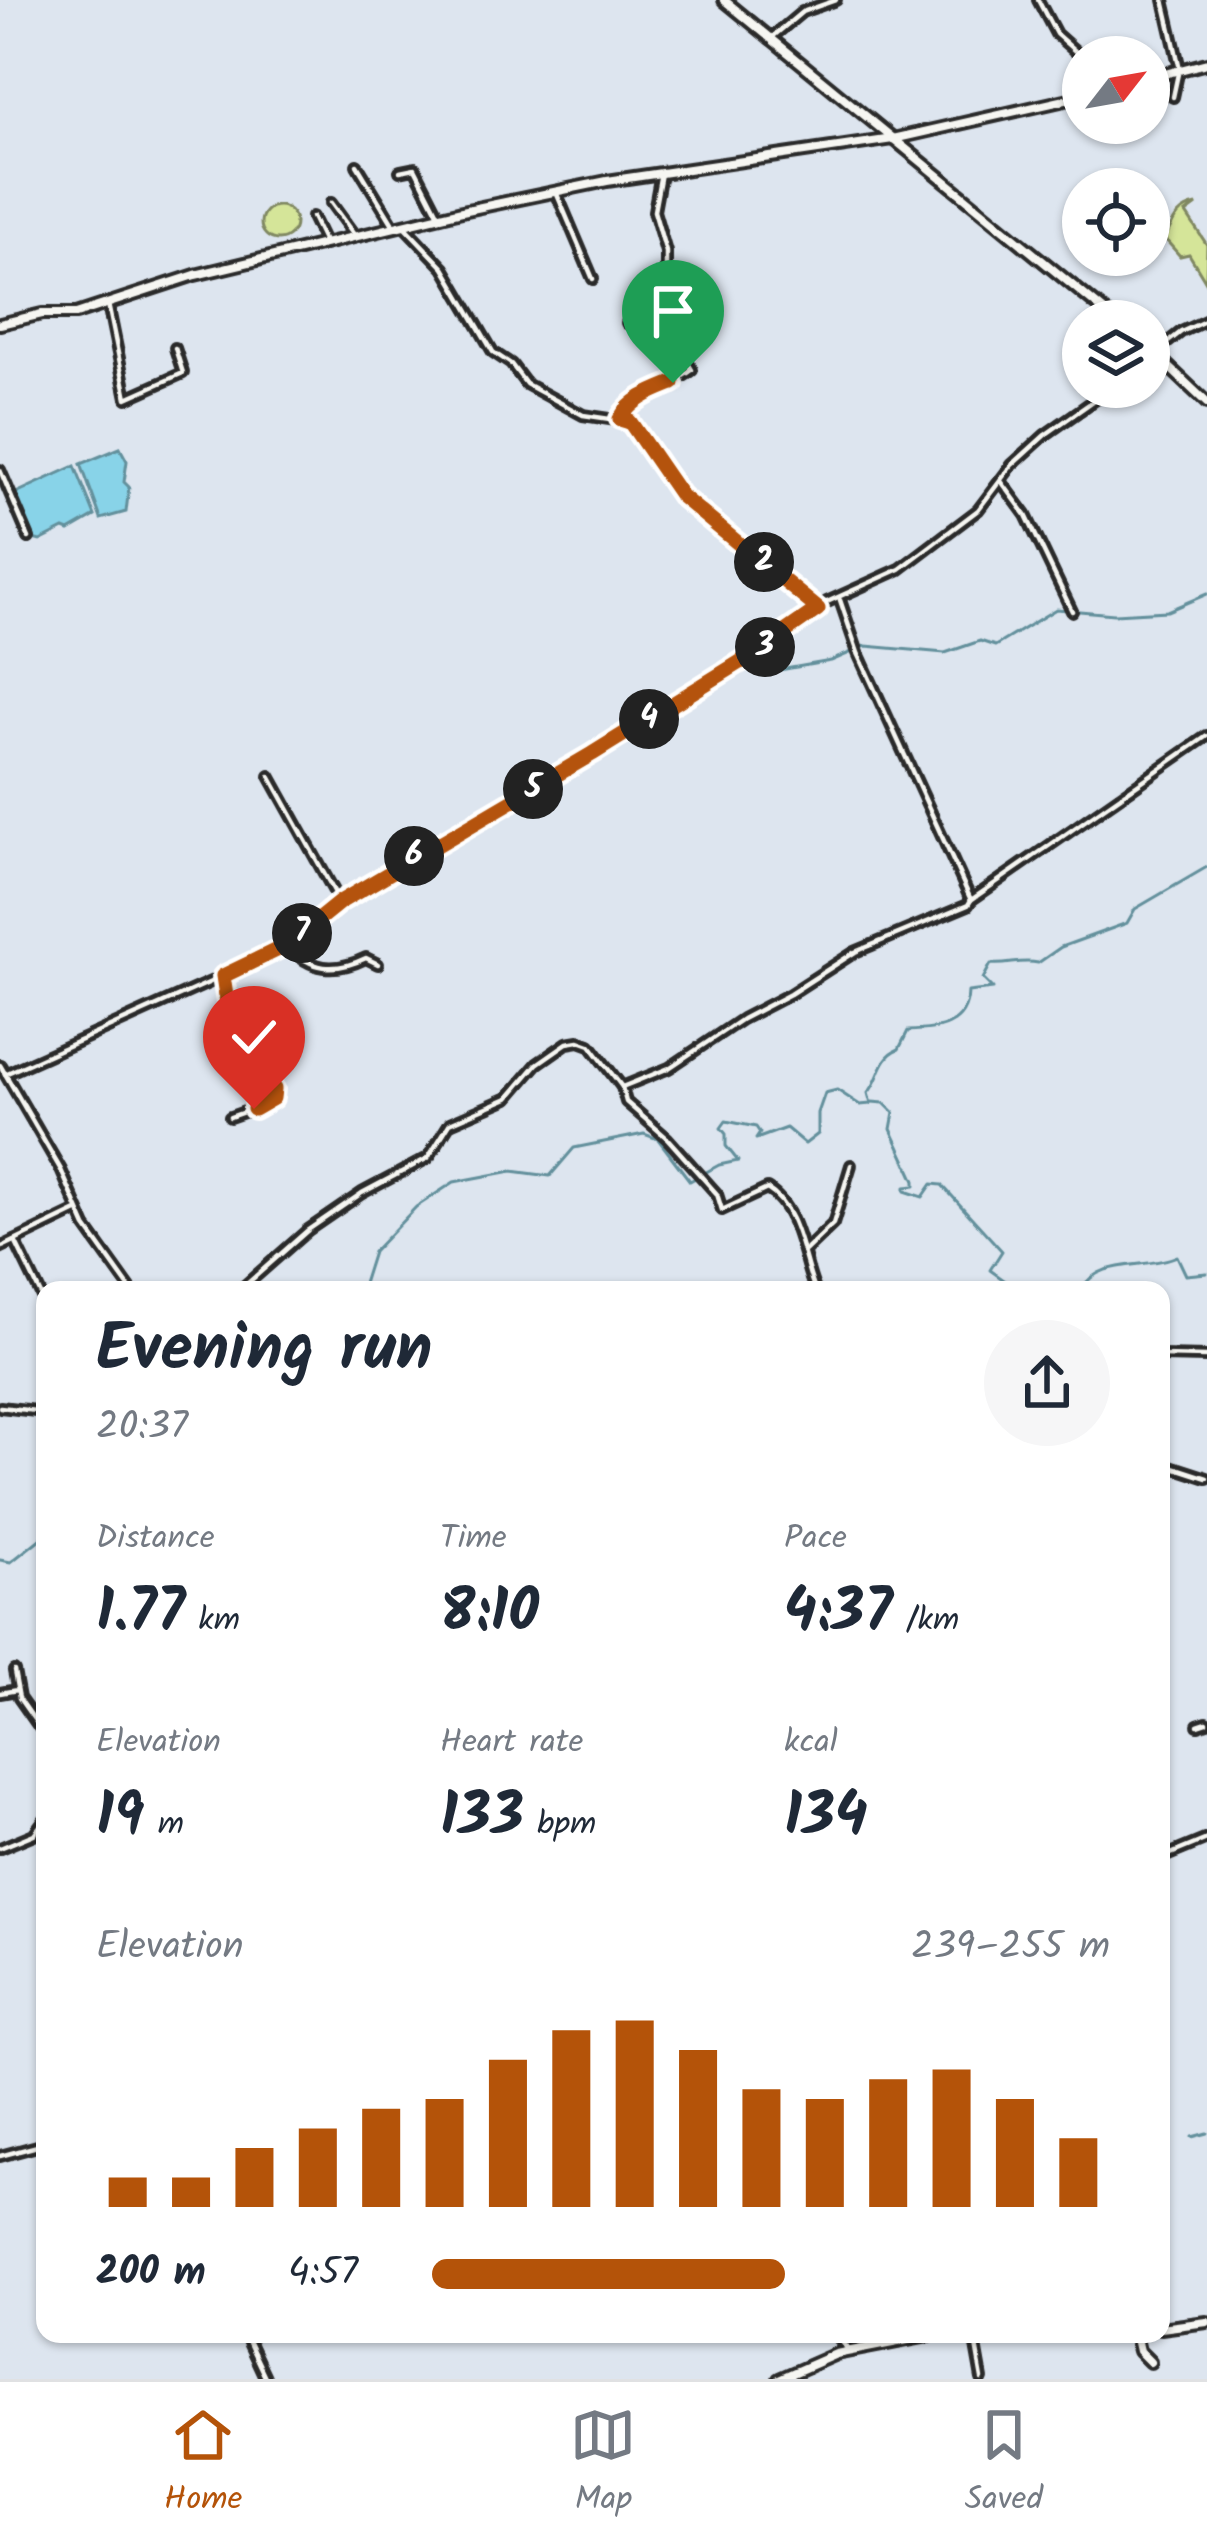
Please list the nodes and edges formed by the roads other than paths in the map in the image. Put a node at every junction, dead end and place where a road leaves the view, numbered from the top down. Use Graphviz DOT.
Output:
graph roads {
  1 [pos="724,0"];
  2 [pos="836,0"];
  3 [pos="1038,0"];
  4 [pos="1164,0"];
  5 [pos="770,39"];
  6 [pos="1062,39"];
  7 [pos="1207,63"];
  8 [pos="1180,69"];
  9 [pos="1170,72"];
  10 [pos="1173,97"];
  11 [pos="1062,101"];
  12 [pos="893,140"];
  13 [pos="358,164"];
  14 [pos="400,171"];
  15 [pos="661,173"];
  16 [pos="556,192"];
  17 [pos="332,203"];
  18 [pos="312,217"];
  19 [pos="440,217"];
  20 [pos="399,226"];
  21 [pos="355,236"];
  22 [pos="325,244"];
  23 [pos="593,279"];
  24 [pos="666,296"];
  25 [pos="1090,300"];
  26 [pos="108,304"];
  27 [pos="1207,320"];
  28 [pos="627,323"];
  29 [pos="0,324"];
  30 [pos="1170,340"];
  31 [pos="175,348"];
  32 [pos="1170,370"];
  33 [pos="1207,403"];
  34 [pos="1083,408"];
  35 [pos="620,419"];
  36 [pos="0,470"];
  37 [pos="1001,481"];
  38 [pos="29,538"];
  39 [pos="840,597"];
  40 [pos="818,609"];
  41 [pos="1072,611"];
  42 [pos="1207,736"];
  43 [pos="270,776"];
  44 [pos="971,900"];
  45 [pos="340,902"];
  46 [pos="287,945"];
  47 [pos="378,964"];
  48 [pos="223,976"];
  49 [pos="0,1065"];
  50 [pos="5,1074"];
  51 [pos="622,1087"];
  52 [pos="230,1117"];
  53 [pos="851,1165"];
  54 [pos="77,1211"];
  55 [pos="15,1241"];
  56 [pos="0,1247"];
  57 [pos="806,1251"];
  58 [pos="124,1281"];
  59 [pos="250,1281"];
  60 [pos="812,1281"];
  61 [pos="36,1285"];
  62 [pos="1170,1357"];
  63 [pos="1207,1358"];
  64 [pos="0,1407"];
  65 [pos="36,1411"];
  66 [pos="1170,1466"];
  67 [pos="1207,1478"];
  68 [pos="14,1671"];
  69 [pos="17,1690"];
  70 [pos="0,1693"];
  71 [pos="1207,1722"];
  72 [pos="36,1724"];
  73 [pos="1198,1724"];
  74 [pos="36,1831"];
  75 [pos="1207,1839"];
  76 [pos="0,1847"];
  77 [pos="1170,1854"];
  78 [pos="36,2146"];
  79 [pos="0,2156"];
  80 [pos="1207,2322"];
  81 [pos="1170,2327"];
  82 [pos="249,2343"];
  83 [pos="843,2343"];
  84 [pos="880,2343"];
  85 [pos="976,2343"];
  86 [pos="1137,2343"];
  87 [pos="849,2351"];
  88 [pos="1150,2362"];
  89 [pos="266,2379"];
  90 [pos="779,2379"];
  91 [pos="982,2379"];
  1 -- 5 [label="street"];
  2 -- 5 [label="street"];
  3 -- 6 [label="street"];
  4 -- 8 [label="street"];
  5 -- 12 [label="street"];
  7 -- 8 [label="street"];
  8 -- 9 [label="street"];
  8 -- 10 [label="street"];
  11 -- 12 [label="street"];
  12 -- 15 [label="street"];
  12 -- 25 [label="street"];
  13 -- 20 [label="street"];
  14 -- 19 [label="street"];
  15 -- 16 [label="street"];
  15 -- 24 [label="street"];
  16 -- 19 [label="street"];
  16 -- 23 [label="street"];
  17 -- 21 [label="street"];
  18 -- 22 [label="street"];
  19 -- 20 [label="street"];
  20 -- 21 [label="street"];
  20 -- 35 [label="street"];
  21 -- 22 [label="street"];
  22 -- 26 [label="street"];
  24 -- 28 [label="street"];
  24 -- 35 [label="street"];
  26 -- 29 [label="street"];
  26 -- 31 [label="street"];
  27 -- 30 [label="street"];
  32 -- 33 [label="street"];
  34 -- 37 [label="street"];
  35 -- 40 [label="street"];
  36 -- 38 [label="street"];
  37 -- 39 [label="street"];
  37 -- 41 [label="street"];
  39 -- 40 [label="street"];
  39 -- 44 [label="street"];
  40 -- 45 [label="street"];
  42 -- 44 [label="street"];
  43 -- 45 [label="street"];
  44 -- 51 [label="street"];
  45 -- 46 [label="street"];
  46 -- 47 [label="street"];
  46 -- 48 [label="street"];
  48 -- 50 [label="street"];
  48 -- 52 [label="street"];
  49 -- 50 [label="street"];
  50 -- 54 [label="street"];
  51 -- 57 [label="street"];
  51 -- 59 [label="street"];
  53 -- 57 [label="street"];
  54 -- 55 [label="street"];
  54 -- 58 [label="street"];
  55 -- 56 [label="street"];
  55 -- 61 [label="street"];
  57 -- 60 [label="street"];
  62 -- 63 [label="street"];
  64 -- 65 [label="street"];
  66 -- 67 [label="street"];
  68 -- 69 [label="street"];
  69 -- 70 [label="street"];
  69 -- 72 [label="street"];
  71 -- 73 [label="street"];
  74 -- 76 [label="street"];
  75 -- 77 [label="street"];
  78 -- 79 [label="street"];
  80 -- 81 [label="street"];
  82 -- 89 [label="street"];
  83 -- 87 [label="street"];
  84 -- 87 [label="street"];
  85 -- 91 [label="street"];
  86 -- 88 [label="street"];
  87 -- 90 [label="street"];
}
